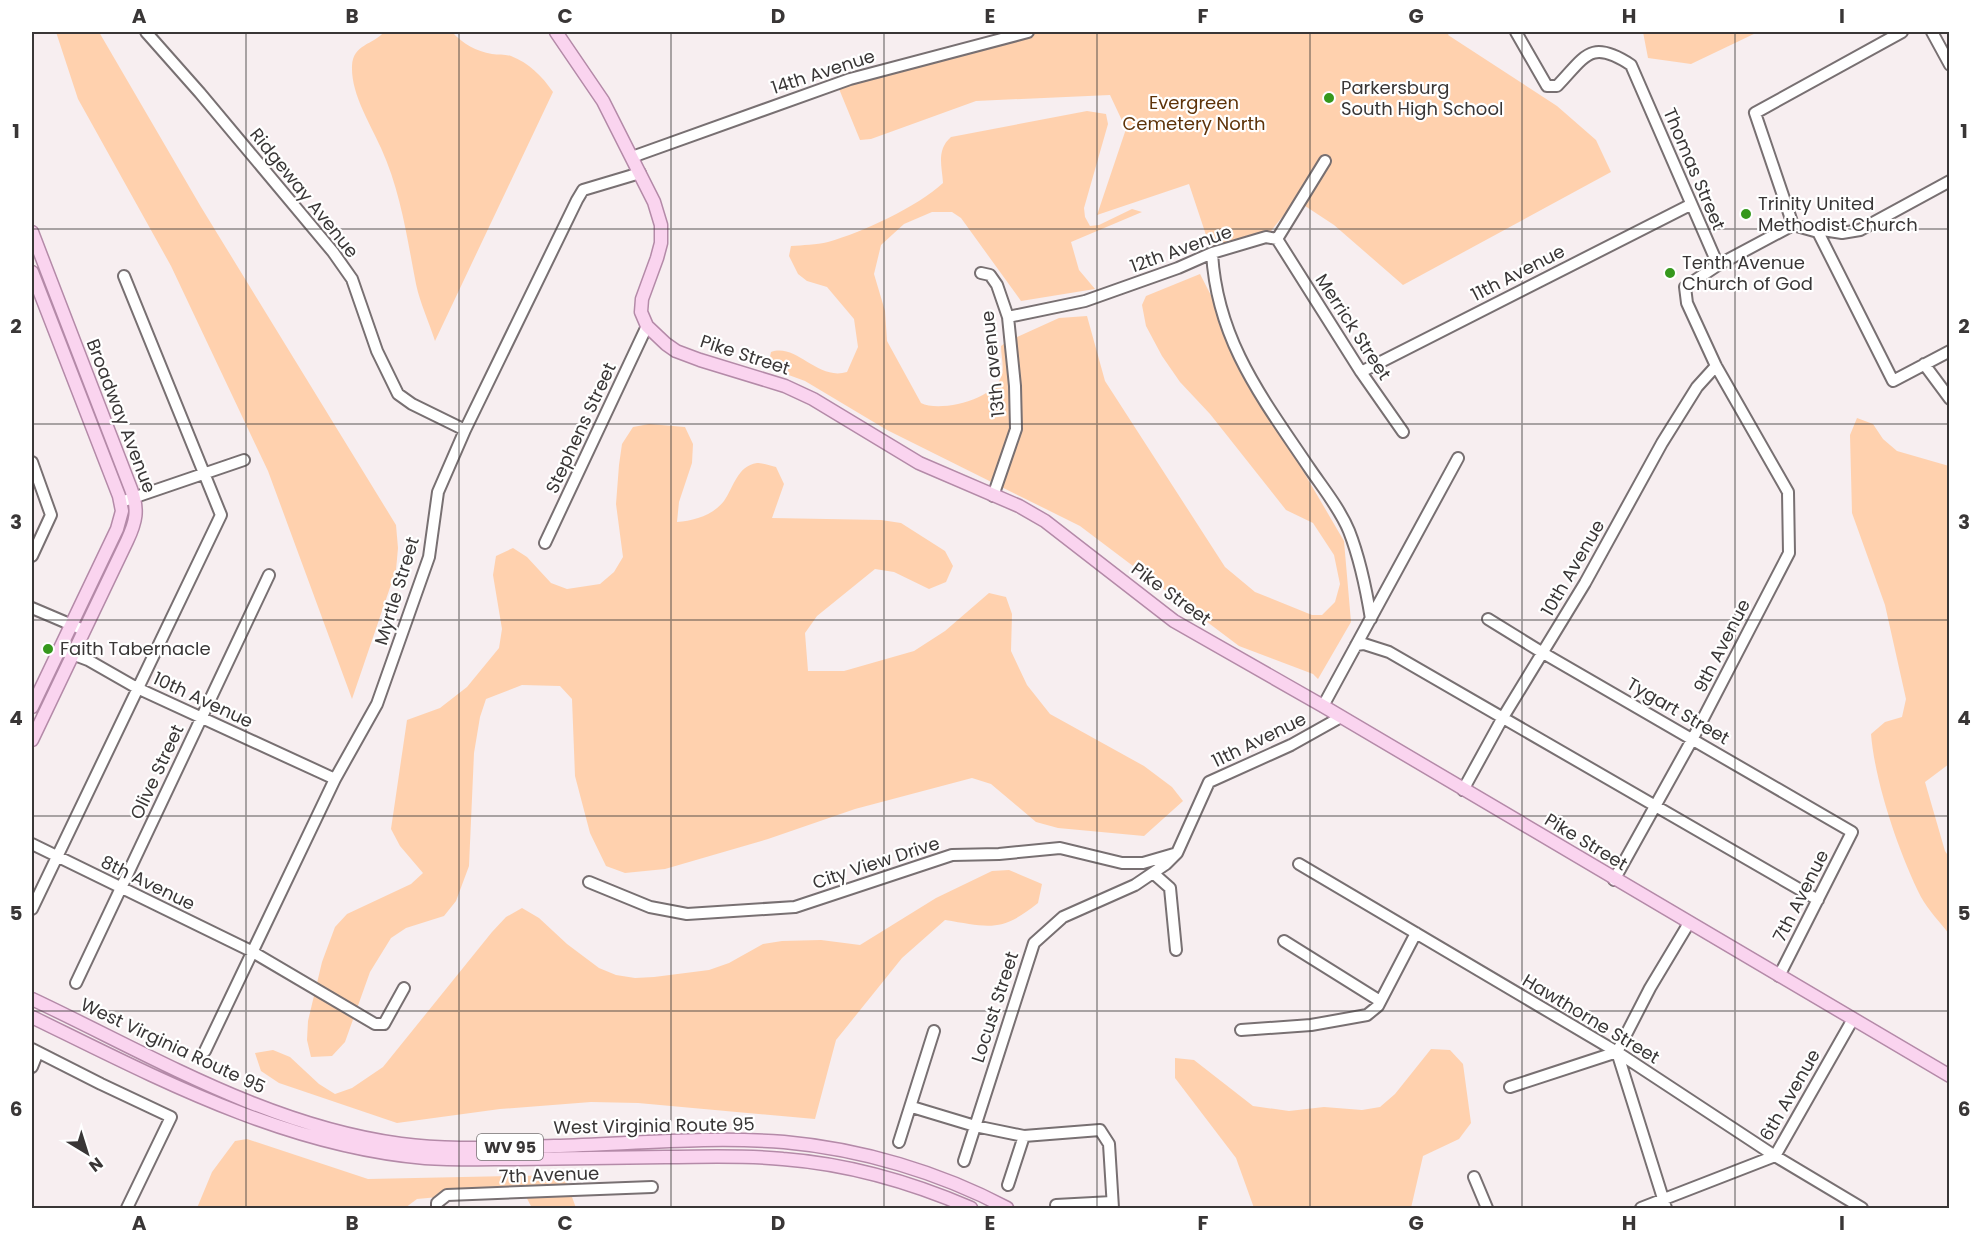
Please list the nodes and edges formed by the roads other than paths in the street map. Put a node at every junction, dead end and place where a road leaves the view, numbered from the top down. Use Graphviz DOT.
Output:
graph roads {
  1 [pos="146,32"];
  2 [pos="556,32"];
  3 [pos="1028,32"];
  4 [pos="1516,32"];
  5 [pos="1902,32"];
  6 [pos="1932,32"];
  7 [pos="1950,64"];
  8 [pos="632,157"];
  9 [pos="1325,161"];
  10 [pos="640,173"];
  11 [pos="1950,181"];
  12 [pos="1690,205"];
  13 [pos="1793,225"];
  14 [pos="32,232"];
  15 [pos="1818,232"];
  16 [pos="1277,239"];
  17 [pos="1212,253"];
  18 [pos="1718,265"];
  19 [pos="32,272"];
  20 [pos="981,273"];
  21 [pos="124,276"];
  22 [pos="1008,317"];
  23 [pos="647,326"];
  24 [pos="1950,351"];
  25 [pos="1924,364"];
  26 [pos="1716,366"];
  27 [pos="1361,372"];
  28 [pos="1950,399"];
  29 [pos="465,430"];
  30 [pos="1402,432"];
  31 [pos="1458,458"];
  32 [pos="244,460"];
  33 [pos="32,462"];
  34 [pos="204,474"];
  35 [pos="993,496"];
  36 [pos="135,499"];
  37 [pos="121,502"];
  38 [pos="545,543"];
  39 [pos="32,556"];
  40 [pos="269,575"];
  41 [pos="32,608"];
  42 [pos="1371,619"];
  43 [pos="1488,619"];
  44 [pos="71,625"];
  45 [pos="84,631"];
  46 [pos="1356,645"];
  47 [pos="59,649"];
  48 [pos="1543,653"];
  49 [pos="73,655"];
  50 [pos="137,688"];
  51 [pos="1323,706"];
  52 [pos="32,707"];
  53 [pos="1341,717"];
  54 [pos="201,718"];
  55 [pos="1503,719"];
  56 [pos="1693,738"];
  57 [pos="32,740"];
  58 [pos="335,779"];
  59 [pos="1463,790"];
  60 [pos="1655,805"];
  61 [pos="1852,832"];
  62 [pos="32,844"];
  63 [pos="1177,853"];
  64 [pos="56,857"];
  65 [pos="1166,864"];
  66 [pos="1299,864"];
  67 [pos="1153,873"];
  68 [pos="1614,880"];
  69 [pos="589,882"];
  70 [pos="120,888"];
  71 [pos="1818,900"];
  72 [pos="32,909"];
  73 [pos="1689,923"];
  74 [pos="1416,933"];
  75 [pos="1284,941"];
  76 [pos="1176,950"];
  77 [pos="251,951"];
  78 [pos="1779,976"];
  79 [pos="76,983"];
  80 [pos="404,988"];
  81 [pos="32,999"];
  82 [pos="1380,1001"];
  83 [pos="32,1017"];
  84 [pos="1853,1019"];
  85 [pos="1241,1030"];
  86 [pos="934,1031"];
  87 [pos="35,1051"];
  88 [pos="205,1051"];
  89 [pos="1617,1052"];
  90 [pos="32,1067"];
  91 [pos="1950,1076"];
  92 [pos="1510,1088"];
  93 [pos="912,1107"];
  94 [pos="975,1126"];
  95 [pos="1024,1136"];
  96 [pos="899,1142"];
  97 [pos="1775,1156"];
  98 [pos="964,1161"];
  99 [pos="1474,1177"];
  100 [pos="1008,1185"];
  101 [pos="652,1187"];
  102 [pos="1665,1204"];
  103 [pos="1056,1205"];
  104 [pos="1112,1205"];
  105 [pos="127,1209"];
  106 [pos="437,1209"];
  107 [pos="971,1209"];
  108 [pos="1007,1209"];
  109 [pos="1486,1209"];
  110 [pos="1641,1209"];
  111 [pos="1862,1209"];
  1 -- 29 [label="street, Ridgeway Avenue"];
  2 -- 8 [label="main road"];
  3 -- 8 [label="street, 14th Avenue"];
  4 -- 12 [label="street, Thomas Street"];
  5 -- 13 [label="street"];
  6 -- 7 [label="street"];
  8 -- 10 [label="main road"];
  9 -- 16 [label="street"];
  10 -- 23 [label="main road"];
  10 -- 29 [label="street, Myrtle Street"];
  11 -- 15 [label="street"];
  12 -- 18 [label="street, Thomas Street"];
  12 -- 27 [label="street, 11th Avenue"];
  13 -- 15 [label="street"];
  13 -- 18 [label="street"];
  14 -- 36 [label="main road, Broadway Avenue"];
  15 -- 25 [label="street"];
  16 -- 17 [label="street, 12th Avenue"];
  16 -- 27 [label="street, Merrick Street"];
  17 -- 22 [label="street, 12th Avenue"];
  17 -- 42 [label="street"];
  18 -- 26 [label="street"];
  19 -- 37 [label="main road, Broadway Avenue"];
  20 -- 22 [label="street, 13th avenue"];
  21 -- 34 [label="street"];
  22 -- 35 [label="street, 13th avenue"];
  23 -- 35 [label="main road, Pike Street"];
  23 -- 38 [label="street, Stephens Street"];
  24 -- 25 [label="street"];
  25 -- 28 [label="street"];
  26 -- 48 [label="street, 10th Avenue"];
  26 -- 56 [label="street, 9th Avenue"];
  27 -- 30 [label="street, Merrick Street"];
  29 -- 58 [label="street, Myrtle Street"];
  31 -- 42 [label="street, 11th Avenue"];
  32 -- 34 [label="street"];
  33 -- 39 [label="street"];
  34 -- 36 [label="street"];
  34 -- 50 [label="street"];
  35 -- 51 [label="main road, Pike Street"];
  36 -- 37 [label="street"];
  36 -- 45 [label="main road, Broadway Avenue"];
  37 -- 44 [label="main road, Broadway Avenue"];
  40 -- 54 [label="street, Olive Street"];
  41 -- 44 [label="street"];
  42 -- 46 [label="street, 11th Avenue"];
  43 -- 48 [label="street, Tygart Street"];
  44 -- 45 [label="street"];
  44 -- 47 [label="main road, Broadway Avenue"];
  45 -- 49 [label="main road, Broadway Avenue"];
  46 -- 51 [label="street, 11th Avenue"];
  46 -- 55 [label="street"];
  47 -- 49 [label="street, 10th Avenue"];
  47 -- 52 [label="main road, Broadway Avenue"];
  48 -- 55 [label="street, 10th Avenue"];
  48 -- 56 [label="street, Tygart Street"];
  49 -- 50 [label="street, 10th Avenue"];
  49 -- 57 [label="main road, Broadway Avenue"];
  50 -- 54 [label="street, 10th Avenue"];
  50 -- 64 [label="street"];
  51 -- 53 [label="main road, Pike Street"];
  53 -- 59 [label="main road, Pike Street"];
  53 -- 63 [label="street, 11th Avenue"];
  54 -- 58 [label="street, 10th Avenue"];
  54 -- 70 [label="street, Olive Street"];
  55 -- 59 [label="street, 10th Avenue"];
  55 -- 60 [label="street"];
  56 -- 60 [label="street, 9th Avenue"];
  56 -- 61 [label="street, Tygart Street"];
  58 -- 77 [label="street, Myrtle Street"];
  59 -- 68 [label="main road, Pike Street"];
  60 -- 68 [label="street, 9th Avenue"];
  60 -- 71 [label="street"];
  61 -- 71 [label="street, 7th Avenue"];
  62 -- 64 [label="street, 8th Avenue"];
  63 -- 65 [label="street, 11th Avenue"];
  63 -- 69 [label="street, City View Drive"];
  64 -- 70 [label="street, 8th Avenue"];
  64 -- 72 [label="street"];
  65 -- 67 [label="street, Locust Street"];
  66 -- 74 [label="street, Hawthorne Street"];
  67 -- 76 [label="street"];
  67 -- 94 [label="street, Locust Street"];
  68 -- 73 [label="main road, Pike Street"];
  70 -- 77 [label="street, 8th Avenue"];
  70 -- 79 [label="street, Olive Street"];
  71 -- 78 [label="street, 7th Avenue"];
  73 -- 78 [label="main road, Pike Street"];
  73 -- 89 [label="street"];
  74 -- 82 [label="street"];
  74 -- 89 [label="street, Hawthorne Street"];
  75 -- 82 [label="street"];
  77 -- 80 [label="street, 8th Avenue"];
  77 -- 88 [label="street, Myrtle Street"];
  78 -- 84 [label="main road, Pike Street"];
  81 -- 108 [label="main road, West Virginia Route 95 / WV 95"];
  82 -- 85 [label="street"];
  83 -- 107 [label="main road, West Virginia Route 95 / WV 95"];
  84 -- 91 [label="main road, Pike Street"];
  84 -- 97 [label="street, 6th Avenue"];
  86 -- 93 [label="street"];
  87 -- 90 [label="street"];
  87 -- 105 [label="street"];
  89 -- 92 [label="street"];
  89 -- 97 [label="street, Hawthorne Street"];
  89 -- 102 [label="street"];
  93 -- 94 [label="street"];
  93 -- 96 [label="street"];
  94 -- 95 [label="street"];
  94 -- 98 [label="street, Locust Street"];
  95 -- 100 [label="street"];
  95 -- 104 [label="street"];
  97 -- 102 [label="street, 6th Avenue"];
  97 -- 111 [label="street, Hawthorne Street"];
  99 -- 109 [label="street"];
  101 -- 106 [label="street, 7th Avenue"];
  102 -- 110 [label="street, 6th Avenue"];
  103 -- 104 [label="street"];
}
